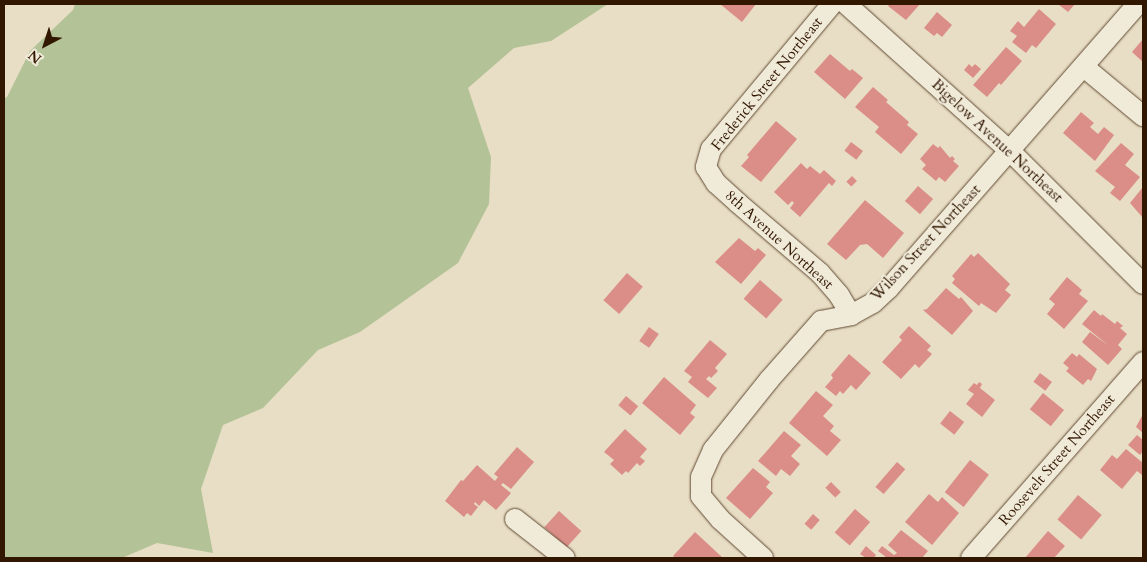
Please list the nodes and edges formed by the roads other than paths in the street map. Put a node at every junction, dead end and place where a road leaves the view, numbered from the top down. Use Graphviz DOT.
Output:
graph roads {
  1 [pos="832,4"];
  2 [pos="846,4"];
  3 [pos="1138,4"];
  4 [pos="1084,67"];
  5 [pos="1143,116"];
  6 [pos="1010,151"];
  7 [pos="706,167"];
  8 [pos="1143,284"];
  9 [pos="851,315"];
  10 [pos="1143,362"];
  11 [pos="515,519"];
  12 [pos="760,557"];
  13 [pos="564,558"];
  14 [pos="971,558"];
  1 -- 7 [label="street, Frederick Street Northeast"];
  2 -- 6 [label="street, Bigelow Avenue Northeast"];
  3 -- 4 [label="street, Wilson Street Northeast"];
  4 -- 5 [label="street"];
  4 -- 6 [label="street, Wilson Street Northeast"];
  6 -- 8 [label="street, Bigelow Avenue Northeast"];
  6 -- 9 [label="street, Wilson Street Northeast"];
  7 -- 9 [label="street, 8th Avenue Northeast"];
  9 -- 12 [label="street, Wilson Street Northeast"];
  10 -- 14 [label="street, Roosevelt Street Northeast"];
  11 -- 13 [label="street"];
}
